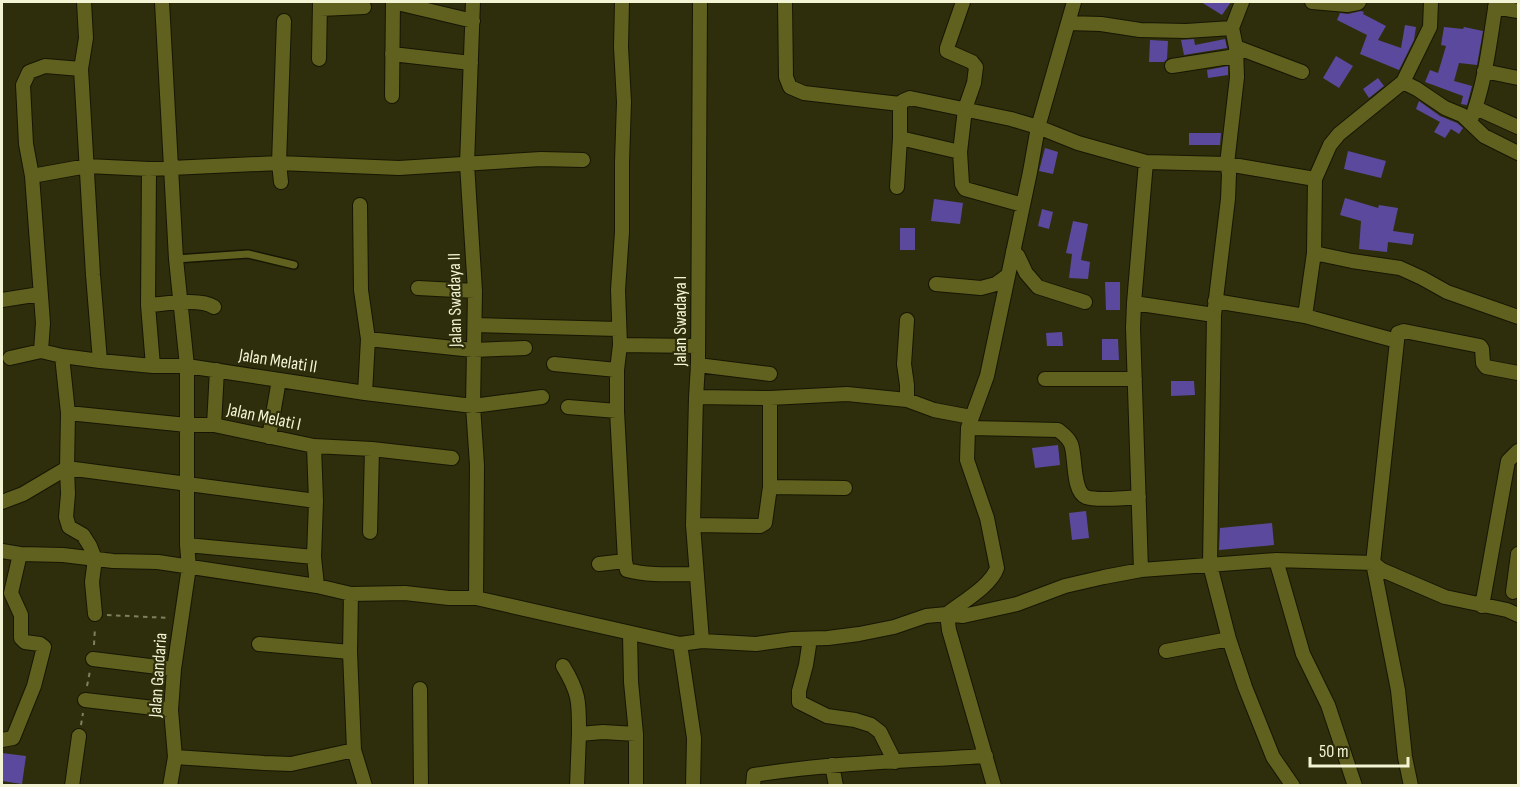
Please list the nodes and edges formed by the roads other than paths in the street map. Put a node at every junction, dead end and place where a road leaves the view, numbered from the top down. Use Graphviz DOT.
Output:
graph roads {
  1 [pos="84,2"];
  2 [pos="162,2"];
  3 [pos="393,2"];
  4 [pos="473,2"];
  5 [pos="622,2"];
  6 [pos="700,2"];
  7 [pos="785,2"];
  8 [pos="963,2"];
  9 [pos="1074,2"];
  10 [pos="1242,2"];
  11 [pos="1312,2"];
  12 [pos="1359,2"];
  13 [pos="1431,2"];
  14 [pos="1495,4"];
  15 [pos="320,5"];
  16 [pos="364,7"];
  17 [pos="1518,11"];
  18 [pos="284,21"];
  19 [pos="473,21"];
  20 [pos="1068,23"];
  21 [pos="1232,28"];
  22 [pos="1236,52"];
  23 [pos="392,54"];
  24 [pos="319,59"];
  25 [pos="471,63"];
  26 [pos="1172,66"];
  27 [pos="81,69"];
  28 [pos="1484,71"];
  29 [pos="1302,72"];
  30 [pos="1518,78"];
  31 [pos="1402,82"];
  32 [pos="392,96"];
  33 [pos="900,104"];
  34 [pos="1476,108"];
  35 [pos="965,109"];
  36 [pos="1470,122"];
  37 [pos="1038,127"];
  38 [pos="1518,127"];
  39 [pos="900,138"];
  40 [pos="960,152"];
  41 [pos="1518,153"];
  42 [pos="583,160"];
  43 [pos="1146,162"];
  44 [pos="279,163"];
  45 [pos="467,164"];
  46 [pos="1227,164"];
  47 [pos="87,166"];
  48 [pos="171,167"];
  49 [pos="149,169"];
  50 [pos="32,176"];
  51 [pos="1315,179"];
  52 [pos="281,182"];
  53 [pos="897,187"];
  54 [pos="360,205"];
  55 [pos="1023,205"];
  56 [pos="1013,251"];
  57 [pos="1314,253"];
  58 [pos="176,258"];
  59 [pos="294,265"];
  60 [pos="1007,276"];
  61 [pos="936,284"];
  62 [pos="418,288"];
  63 [pos="475,291"];
  64 [pos="40,294"];
  65 [pos="2,300"];
  66 [pos="1085,302"];
  67 [pos="182,303"];
  68 [pos="1134,303"];
  69 [pos="148,305"];
  70 [pos="214,307"];
  71 [pos="1215,308"];
  72 [pos="1305,316"];
  73 [pos="1518,317"];
  74 [pos="907,320"];
  75 [pos="476,325"];
  76 [pos="618,329"];
  77 [pos="368,339"];
  78 [pos="1397,340"];
  79 [pos="620,345"];
  80 [pos="698,346"];
  81 [pos="525,348"];
  82 [pos="474,350"];
  83 [pos="41,351"];
  84 [pos="62,356"];
  85 [pos="10,358"];
  86 [pos="100,361"];
  87 [pos="554,364"];
  88 [pos="698,364"];
  89 [pos="153,366"];
  90 [pos="187,366"];
  91 [pos="217,370"];
  92 [pos="617,370"];
  93 [pos="1518,373"];
  94 [pos="770,374"];
  95 [pos="1045,378"];
  96 [pos="1135,379"];
  97 [pos="279,380"];
  98 [pos="365,393"];
  99 [pos="542,397"];
  100 [pos="696,397"];
  101 [pos="770,398"];
  102 [pos="907,400"];
  103 [pos="473,406"];
  104 [pos="568,407"];
  105 [pos="617,411"];
  106 [pos="68,413"];
  107 [pos="970,423"];
  108 [pos="188,425"];
  109 [pos="214,426"];
  110 [pos="269,437"];
  111 [pos="314,446"];
  112 [pos="372,448"];
  113 [pos="1518,451"];
  114 [pos="452,458"];
  115 [pos="67,468"];
  116 [pos="187,483"];
  117 [pos="770,488"];
  118 [pos="845,489"];
  119 [pos="1139,497"];
  120 [pos="316,501"];
  121 [pos="2,502"];
  122 [pos="693,525"];
  123 [pos="370,532"];
  124 [pos="187,545"];
  125 [pos="2,551"];
  126 [pos="20,554"];
  127 [pos="1518,554"];
  128 [pos="314,557"];
  129 [pos="94,559"];
  130 [pos="1276,560"];
  131 [pos="625,561"];
  132 [pos="1373,563"];
  133 [pos="599,564"];
  134 [pos="1210,565"];
  135 [pos="189,567"];
  136 [pos="1141,570"];
  137 [pos="697,574"];
  138 [pos="317,586"];
  139 [pos="1513,592"];
  140 [pos="351,594"];
  141 [pos="476,598"];
  142 [pos="1482,606"];
  143 [pos="947,614"];
  144 [pos="95,615"];
  145 [pos="1518,615"];
  146 [pos="630,634"];
  147 [pos="810,639"];
  148 [pos="1229,639"];
  149 [pos="702,641"];
  150 [pos="259,644"];
  151 [pos="680,644"];
  152 [pos="1166,651"];
  153 [pos="350,652"];
  154 [pos="93,659"];
  155 [pos="563,666"];
  156 [pos="174,669"];
  157 [pos="420,689"];
  158 [pos="85,700"];
  159 [pos="171,710"];
  160 [pos="579,734"];
  161 [pos="636,734"];
  162 [pos="79,736"];
  163 [pos="2,740"];
  164 [pos="354,750"];
  165 [pos="986,756"];
  166 [pos="175,757"];
  167 [pos="895,762"];
  168 [pos="832,765"];
  169 [pos="72,786"];
  170 [pos="170,786"];
  171 [pos="364,786"];
  172 [pos="421,786"];
  173 [pos="578,786"];
  174 [pos="636,786"];
  175 [pos="693,786"];
  176 [pos="753,786"];
  177 [pos="836,786"];
  178 [pos="994,786"];
  179 [pos="1293,786"];
  180 [pos="1355,786"];
  181 [pos="1411,786"];
  1 -- 27 [label="street"];
  2 -- 48 [label="street, Jalan Gandaria"];
  3 -- 19 [label="street"];
  3 -- 23 [label="street"];
  4 -- 19 [label="street, Jalan Swadaya II"];
  5 -- 76 [label="street"];
  6 -- 80 [label="street, Jalan Swadaya I"];
  7 -- 33 [label="street"];
  8 -- 35 [label="street"];
  9 -- 20 [label="street"];
  10 -- 21 [label="street"];
  11 -- 12 [label="street"];
  13 -- 31 [label="street"];
  14 -- 17 [label="street"];
  14 -- 28 [label="street"];
  15 -- 16 [label="street"];
  15 -- 24 [label="street"];
  18 -- 44 [label="street"];
  19 -- 25 [label="street, Jalan Swadaya II"];
  20 -- 21 [label="street"];
  20 -- 37 [label="street"];
  21 -- 22 [label="street"];
  22 -- 26 [label="street"];
  22 -- 29 [label="street"];
  22 -- 46 [label="street"];
  23 -- 25 [label="street"];
  23 -- 32 [label="street"];
  25 -- 45 [label="street, Jalan Swadaya II"];
  27 -- 47 [label="street"];
  27 -- 50 [label="street"];
  28 -- 30 [label="street"];
  28 -- 34 [label="street"];
  31 -- 36 [label="street"];
  31 -- 51 [label="street"];
  33 -- 35 [label="street"];
  33 -- 39 [label="street"];
  34 -- 36 [label="street"];
  34 -- 38 [label="street"];
  35 -- 37 [label="street"];
  35 -- 40 [label="street"];
  36 -- 41 [label="street"];
  37 -- 43 [label="street"];
  37 -- 55 [label="street"];
  39 -- 40 [label="street"];
  39 -- 53 [label="street"];
  40 -- 55 [label="street"];
  42 -- 45 [label="street"];
  43 -- 46 [label="street"];
  43 -- 68 [label="street"];
  44 -- 45 [label="street"];
  44 -- 48 [label="street"];
  44 -- 52 [label="street"];
  45 -- 63 [label="street, Jalan Swadaya II"];
  46 -- 51 [label="street"];
  46 -- 71 [label="street"];
  47 -- 49 [label="street"];
  47 -- 50 [label="street"];
  47 -- 86 [label="street"];
  48 -- 49 [label="street"];
  48 -- 58 [label="street, Jalan Gandaria"];
  49 -- 69 [label="street"];
  50 -- 64 [label="street"];
  51 -- 57 [label="street"];
  54 -- 77 [label="street"];
  55 -- 56 [label="street"];
  56 -- 60 [label="street"];
  56 -- 66 [label="street"];
  57 -- 72 [label="street"];
  57 -- 73 [label="street"];
  58 -- 59 [label="lane"];
  58 -- 67 [label="street, Jalan Gandaria"];
  60 -- 61 [label="street"];
  60 -- 107 [label="street"];
  62 -- 63 [label="street"];
  63 -- 75 [label="street, Jalan Swadaya II"];
  64 -- 65 [label="street"];
  64 -- 83 [label="street"];
  67 -- 69 [label="street"];
  67 -- 70 [label="street"];
  67 -- 90 [label="street, Jalan Gandaria"];
  68 -- 71 [label="street"];
  68 -- 96 [label="street"];
  69 -- 89 [label="street"];
  71 -- 72 [label="street"];
  71 -- 134 [label="street"];
  72 -- 78 [label="street"];
  74 -- 102 [label="street"];
  75 -- 76 [label="street"];
  75 -- 82 [label="street, Jalan Swadaya II"];
  76 -- 79 [label="street"];
  77 -- 82 [label="street"];
  77 -- 98 [label="street"];
  78 -- 93 [label="street"];
  78 -- 132 [label="street"];
  79 -- 80 [label="street"];
  79 -- 92 [label="street"];
  80 -- 88 [label="street, Jalan Swadaya I"];
  81 -- 82 [label="street"];
  82 -- 103 [label="street, Jalan Swadaya II"];
  83 -- 84 [label="street, Jalan Melati II"];
  83 -- 85 [label="street, Jalan Melati II"];
  84 -- 86 [label="street, Jalan Melati II"];
  84 -- 106 [label="street"];
  86 -- 89 [label="street, Jalan Melati II"];
  87 -- 92 [label="street"];
  88 -- 94 [label="street"];
  88 -- 100 [label="street, Jalan Swadaya I"];
  89 -- 90 [label="street, Jalan Melati II"];
  90 -- 91 [label="street, Jalan Melati II"];
  90 -- 108 [label="street, Jalan Gandaria"];
  91 -- 97 [label="street, Jalan Melati II"];
  91 -- 109 [label="street"];
  92 -- 105 [label="street"];
  95 -- 96 [label="street"];
  96 -- 119 [label="street"];
  97 -- 98 [label="street, Jalan Melati II"];
  97 -- 110 [label="street"];
  98 -- 103 [label="street, Jalan Melati II"];
  99 -- 103 [label="street, Jalan Melati II"];
  100 -- 101 [label="street"];
  100 -- 122 [label="street, Jalan Swadaya I"];
  101 -- 102 [label="street"];
  101 -- 117 [label="street"];
  102 -- 107 [label="street"];
  103 -- 141 [label="street, Jalan Swadaya II"];
  104 -- 105 [label="street"];
  105 -- 131 [label="street"];
  106 -- 108 [label="street, Jalan Melati I"];
  106 -- 115 [label="street"];
  107 -- 119 [label="street"];
  107 -- 143 [label="street"];
  108 -- 109 [label="street, Jalan Melati I"];
  108 -- 116 [label="street, Jalan Gandaria"];
  109 -- 110 [label="street, Jalan Melati I"];
  110 -- 111 [label="street, Jalan Melati I"];
  111 -- 112 [label="street, Jalan Melati I"];
  111 -- 120 [label="street"];
  112 -- 114 [label="street, Jalan Melati I"];
  112 -- 123 [label="street"];
  113 -- 142 [label="street"];
  115 -- 116 [label="street"];
  115 -- 121 [label="street"];
  115 -- 129 [label="street"];
  116 -- 120 [label="street"];
  116 -- 124 [label="street, Jalan Gandaria"];
  117 -- 118 [label="street"];
  117 -- 122 [label="street"];
  119 -- 136 [label="street"];
  120 -- 128 [label="street"];
  122 -- 137 [label="street, Jalan Swadaya I"];
  124 -- 128 [label="street"];
  124 -- 135 [label="street, Jalan Gandaria"];
  125 -- 126 [label="street"];
  126 -- 129 [label="street"];
  126 -- 163 [label="street"];
  127 -- 139 [label="street"];
  128 -- 138 [label="street"];
  129 -- 135 [label="street"];
  129 -- 144 [label="street"];
  130 -- 132 [label="street"];
  130 -- 134 [label="street"];
  130 -- 180 [label="street"];
  131 -- 133 [label="street"];
  131 -- 137 [label="street"];
  132 -- 142 [label="street"];
  132 -- 181 [label="street"];
  134 -- 136 [label="street"];
  134 -- 148 [label="street"];
  135 -- 138 [label="street"];
  135 -- 156 [label="street, Jalan Gandaria"];
  136 -- 143 [label="street"];
  137 -- 149 [label="street, Jalan Swadaya I"];
  138 -- 140 [label="street"];
  140 -- 141 [label="street"];
  140 -- 153 [label="street"];
  141 -- 146 [label="street"];
  142 -- 145 [label="street"];
  143 -- 147 [label="street"];
  143 -- 165 [label="street"];
  146 -- 151 [label="street"];
  146 -- 161 [label="street"];
  147 -- 149 [label="street"];
  147 -- 167 [label="street"];
  148 -- 152 [label="street"];
  148 -- 179 [label="street"];
  149 -- 151 [label="street"];
  150 -- 153 [label="street"];
  151 -- 175 [label="street"];
  153 -- 164 [label="street"];
  154 -- 156 [label="street"];
  155 -- 160 [label="street"];
  156 -- 159 [label="street, Jalan Gandaria"];
  157 -- 172 [label="street"];
  158 -- 159 [label="street"];
  159 -- 166 [label="street, Jalan Gandaria"];
  160 -- 161 [label="street"];
  160 -- 173 [label="street"];
  161 -- 174 [label="street"];
  162 -- 169 [label="street"];
  164 -- 166 [label="street"];
  164 -- 171 [label="street"];
  165 -- 167 [label="street"];
  165 -- 178 [label="street"];
  166 -- 170 [label="street, Jalan Gandaria"];
  167 -- 168 [label="street"];
  168 -- 176 [label="street"];
  168 -- 177 [label="street"];
}
